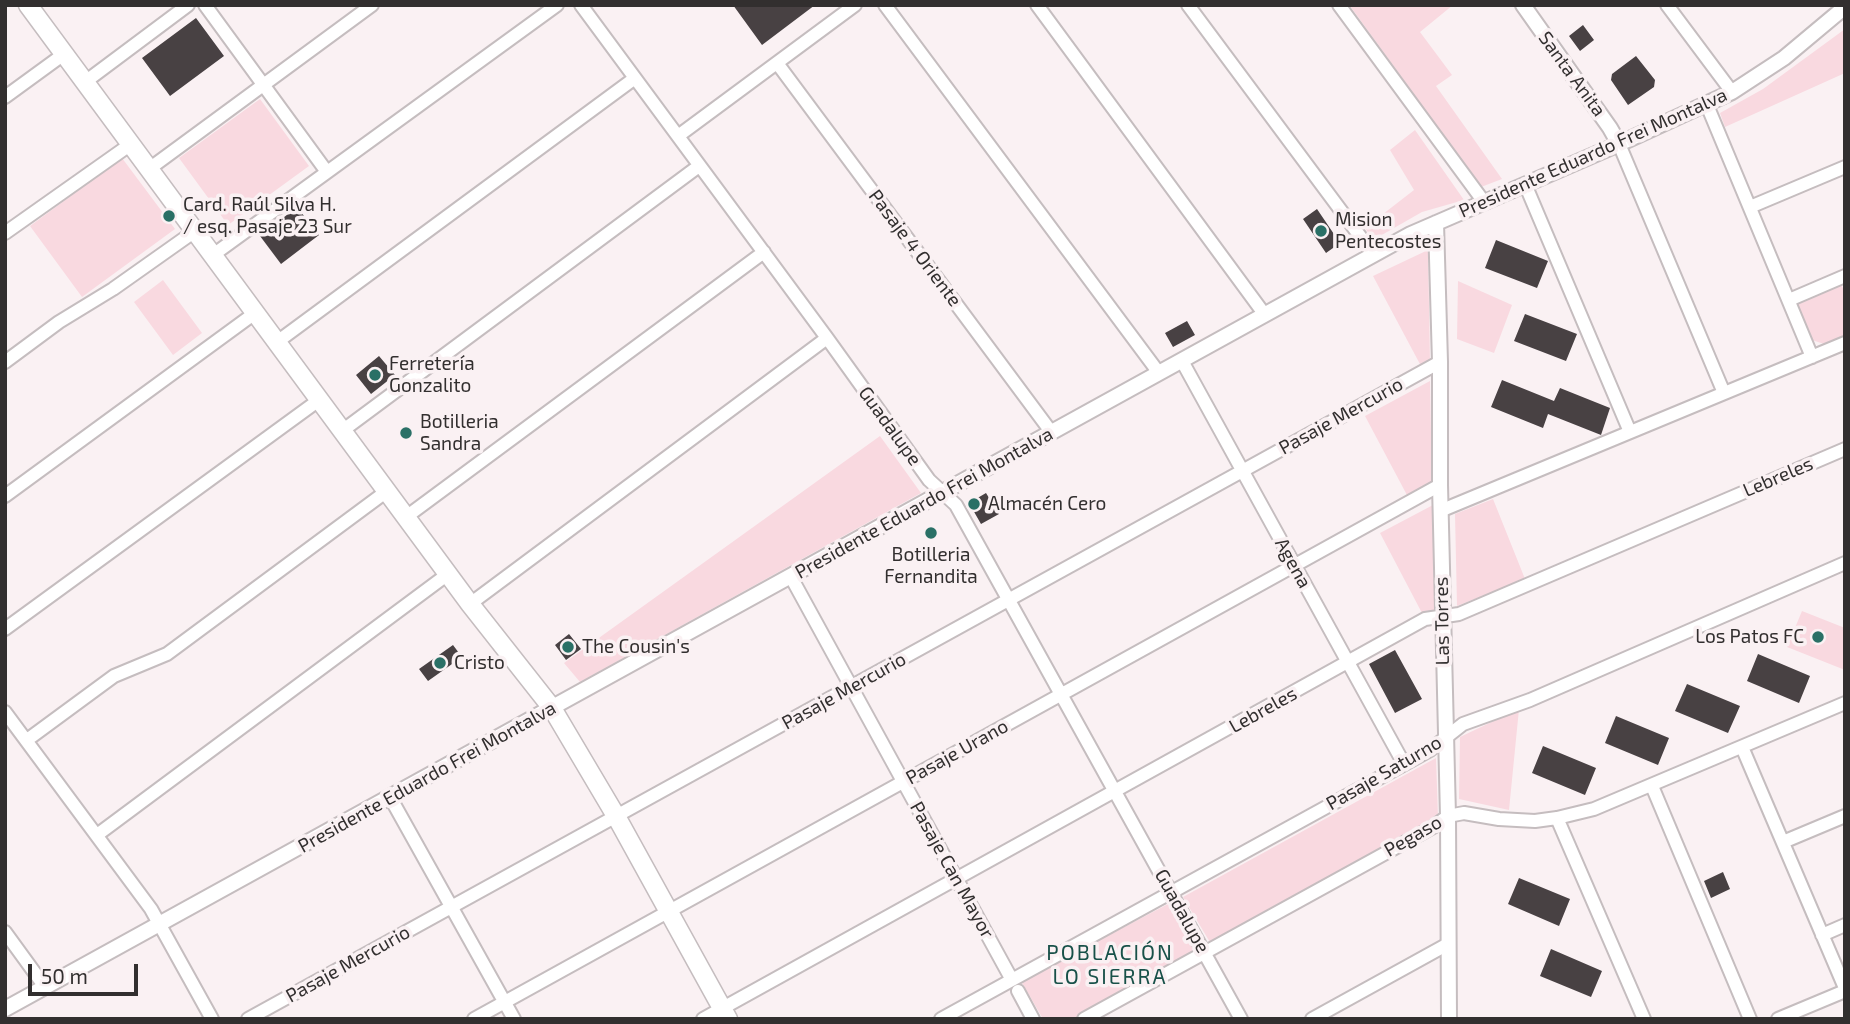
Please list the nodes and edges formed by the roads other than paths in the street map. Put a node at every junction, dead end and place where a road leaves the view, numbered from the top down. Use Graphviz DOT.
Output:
graph roads {
  1 [pos="28,5"];
  2 [pos="188,5"];
  3 [pos="205,5"];
  4 [pos="372,5"];
  5 [pos="557,5"];
  6 [pos="581,5"];
  7 [pos="855,5"];
  8 [pos="885,5"];
  9 [pos="1037,5"];
  10 [pos="1188,5"];
  11 [pos="1339,5"];
  12 [pos="1522,5"];
  13 [pos="1667,5"];
  14 [pos="1845,7"];
  15 [pos="64,54"];
  16 [pos="777,63"];
  17 [pos="635,78"];
  18 [pos="85,82"];
  19 [pos="264,85"];
  20 [pos="1732,92"];
  21 [pos="5,97"];
  22 [pos="1707,105"];
  23 [pos="678,136"];
  24 [pos="131,144"];
  25 [pos="1619,144"];
  26 [pos="699,166"];
  27 [pos="1845,167"];
  28 [pos="149,169"];
  29 [pos="327,172"];
  30 [pos="1525,184"];
  31 [pos="1484,202"];
  32 [pos="1750,207"];
  33 [pos="1436,222"];
  34 [pos="195,231"];
  35 [pos="5,233"];
  36 [pos="764,253"];
  37 [pos="213,255"];
  38 [pos="1374,255"];
  39 [pos="1844,278"];
  40 [pos="1789,300"];
  41 [pos="255,313"];
  42 [pos="1265,315"];
  43 [pos="827,338"];
  44 [pos="277,342"];
  45 [pos="1845,343"];
  46 [pos="1812,356"];
  47 [pos="1181,361"];
  48 [pos="5,362"];
  49 [pos="1440,362"];
  50 [pos="1159,373"];
  51 [pos="1724,393"];
  52 [pos="319,400"];
  53 [pos="342,431"];
  54 [pos="1630,432"];
  55 [pos="1052,433"];
  56 [pos="1845,449"];
  57 [pos="1242,471"];
  58 [pos="1440,485"];
  59 [pos="387,491"];
  60 [pos="943,493"];
  61 [pos="5,496"];
  62 [pos="1440,511"];
  63 [pos="406,517"];
  64 [pos="1845,563"];
  65 [pos="1294,565"];
  66 [pos="448,574"];
  67 [pos="791,577"];
  68 [pos="1009,600"];
  69 [pos="470,604"];
  70 [pos="1442,617"];
  71 [pos="5,629"];
  72 [pos="1348,663"];
  73 [pos="851,687"];
  74 [pos="1061,694"];
  75 [pos="1845,703"];
  76 [pos="552,708"];
  77 [pos="5,712"];
  78 [pos="1445,738"];
  79 [pos="27,740"];
  80 [pos="1742,747"];
  81 [pos="1405,764"];
  82 [pos="903,781"];
  83 [pos="1652,786"];
  84 [pos="1115,791"];
  85 [pos="390,797"];
  86 [pos="616,816"];
  87 [pos="1845,816"];
  88 [pos="1448,817"];
  89 [pos="1557,818"];
  90 [pos="97,835"];
  91 [pos="1783,842"];
  92 [pos="957,879"];
  93 [pos="1172,892"];
  94 [pos="451,907"];
  95 [pos="668,911"];
  96 [pos="160,924"];
  97 [pos="1845,925"];
  98 [pos="5,932"];
  99 [pos="1822,934"];
  100 [pos="1448,944"];
  101 [pos="1205,952"];
  102 [pos="1015,986"];
  103 [pos="46,987"];
  104 [pos="1845,989"];
  105 [pos="504,1002"];
  106 [pos="5,1009"];
  107 [pos="725,1013"];
  108 [pos="212,1019"];
  109 [pos="248,1019"];
  110 [pos="474,1019"];
  111 [pos="514,1019"];
  112 [pos="703,1019"];
  113 [pos="941,1019"];
  114 [pos="1033,1019"];
  115 [pos="1084,1019"];
  116 [pos="1241,1019"];
  117 [pos="1312,1019"];
  118 [pos="1449,1019"];
  119 [pos="1644,1019"];
  120 [pos="1750,1019"];
  121 [pos="1778,1019"];
  1 -- 15 [label="main road"];
  2 -- 18 [label="street"];
  3 -- 19 [label="street"];
  4 -- 19 [label="street"];
  5 -- 29 [label="street"];
  6 -- 17 [label="street, Guadalupe"];
  7 -- 16 [label="street"];
  8 -- 50 [label="street"];
  9 -- 42 [label="street"];
  10 -- 38 [label="street"];
  11 -- 31 [label="street"];
  12 -- 25 [label="street, Santa Anita"];
  13 -- 20 [label="street"];
  14 -- 20 [label="street, Presidente Eduardo Frei Montalva"];
  15 -- 18 [label="main road"];
  15 -- 21 [label="street"];
  16 -- 23 [label="street"];
  16 -- 55 [label="street, Pasaje 4 Oriente"];
  17 -- 23 [label="street, Guadalupe"];
  17 -- 44 [label="street"];
  18 -- 24 [label="main road"];
  19 -- 28 [label="street"];
  19 -- 29 [label="street"];
  20 -- 22 [label="street, Presidente Eduardo Frei Montalva"];
  22 -- 25 [label="street, Presidente Eduardo Frei Montalva"];
  22 -- 32 [label="street"];
  23 -- 26 [label="street, Guadalupe"];
  24 -- 28 [label="main road"];
  24 -- 35 [label="street"];
  25 -- 30 [label="street, Presidente Eduardo Frei Montalva"];
  25 -- 51 [label="street"];
  26 -- 36 [label="street, Guadalupe"];
  26 -- 53 [label="street"];
  27 -- 32 [label="street"];
  28 -- 34 [label="main road"];
  29 -- 37 [label="street"];
  30 -- 31 [label="street, Presidente Eduardo Frei Montalva"];
  30 -- 54 [label="street"];
  31 -- 33 [label="street, Presidente Eduardo Frei Montalva"];
  32 -- 40 [label="street"];
  33 -- 38 [label="street, Presidente Eduardo Frei Montalva"];
  33 -- 49 [label="street, Las Torres"];
  34 -- 37 [label="main road"];
  34 -- 48 [label="street"];
  36 -- 43 [label="street, Guadalupe"];
  36 -- 63 [label="street"];
  37 -- 41 [label="main road"];
  38 -- 42 [label="street, Presidente Eduardo Frei Montalva"];
  39 -- 40 [label="street"];
  40 -- 46 [label="street"];
  41 -- 44 [label="main road"];
  41 -- 61 [label="street"];
  42 -- 47 [label="street, Presidente Eduardo Frei Montalva"];
  43 -- 60 [label="street, Guadalupe"];
  43 -- 69 [label="street"];
  44 -- 52 [label="main road"];
  45 -- 46 [label="street"];
  46 -- 51 [label="street"];
  47 -- 50 [label="street, Presidente Eduardo Frei Montalva"];
  47 -- 57 [label="street, Agena"];
  49 -- 57 [label="street, Pasaje Mercurio"];
  49 -- 58 [label="street, Las Torres"];
  50 -- 55 [label="street, Presidente Eduardo Frei Montalva"];
  51 -- 54 [label="street"];
  52 -- 53 [label="main road"];
  52 -- 71 [label="street"];
  53 -- 59 [label="main road"];
  54 -- 62 [label="street"];
  55 -- 60 [label="street, Presidente Eduardo Frei Montalva"];
  56 -- 70 [label="street, Lebreles"];
  57 -- 65 [label="street, Agena"];
  57 -- 68 [label="street, Pasaje Mercurio"];
  58 -- 62 [label="street, Las Torres"];
  58 -- 65 [label="street, Pasaje Urano"];
  59 -- 63 [label="main road"];
  59 -- 79 [label="street"];
  60 -- 67 [label="street, Presidente Eduardo Frei Montalva"];
  60 -- 68 [label="street, Guadalupe"];
  62 -- 70 [label="street, Las Torres"];
  63 -- 66 [label="main road"];
  64 -- 78 [label="street, Pasaje Saturno"];
  65 -- 72 [label="street, Agena"];
  65 -- 74 [label="street, Pasaje Urano"];
  66 -- 69 [label="main road"];
  66 -- 90 [label="street"];
  67 -- 73 [label="street, Pasaje Can Mayor"];
  67 -- 76 [label="street, Presidente Eduardo Frei Montalva"];
  68 -- 73 [label="street, Pasaje Mercurio"];
  68 -- 74 [label="street, Guadalupe"];
  69 -- 76 [label="main road"];
  70 -- 72 [label="street, Lebreles"];
  70 -- 78 [label="street, Las Torres"];
  72 -- 81 [label="street, Agena"];
  72 -- 84 [label="street, Lebreles"];
  73 -- 82 [label="street, Pasaje Can Mayor"];
  73 -- 86 [label="street, Pasaje Mercurio"];
  74 -- 82 [label="street, Pasaje Urano"];
  74 -- 84 [label="street, Guadalupe"];
  75 -- 80 [label="street, Pegaso"];
  76 -- 85 [label="street, Presidente Eduardo Frei Montalva"];
  76 -- 86 [label="main road"];
  77 -- 79 [label="street"];
  78 -- 81 [label="street, Pasaje Saturno"];
  78 -- 88 [label="street, Las Torres"];
  79 -- 90 [label="street"];
  80 -- 83 [label="street, Pegaso"];
  80 -- 91 [label="street"];
  81 -- 93 [label="street, Pasaje Saturno"];
  82 -- 92 [label="street, Pasaje Can Mayor"];
  82 -- 95 [label="street, Pasaje Urano"];
  83 -- 89 [label="street, Pegaso"];
  83 -- 120 [label="street"];
  84 -- 92 [label="street, Lebreles"];
  84 -- 93 [label="street, Guadalupe"];
  85 -- 94 [label="street"];
  85 -- 96 [label="street, Presidente Eduardo Frei Montalva"];
  86 -- 94 [label="street, Pasaje Mercurio"];
  86 -- 95 [label="main road"];
  87 -- 91 [label="street"];
  88 -- 89 [label="street, Pegaso"];
  88 -- 100 [label="street, Las Torres"];
  88 -- 101 [label="street, Pegaso"];
  89 -- 119 [label="street"];
  90 -- 96 [label="street"];
  91 -- 99 [label="street"];
  92 -- 102 [label="street, Pasaje Can Mayor"];
  92 -- 107 [label="street, Lebreles"];
  93 -- 101 [label="street, Guadalupe"];
  93 -- 102 [label="street, Pasaje Saturno"];
  94 -- 105 [label="street"];
  94 -- 109 [label="street, Pasaje Mercurio"];
  95 -- 105 [label="street, Pasaje Urano"];
  95 -- 107 [label="main road"];
  96 -- 103 [label="street, Presidente Eduardo Frei Montalva"];
  96 -- 108 [label="street"];
  97 -- 99 [label="street"];
  98 -- 103 [label="street"];
  99 -- 104 [label="street"];
  100 -- 117 [label="street"];
  100 -- 118 [label="street, Las Torres"];
  101 -- 115 [label="street, Pegaso"];
  101 -- 116 [label="street, Guadalupe"];
  102 -- 113 [label="street, Pasaje Saturno"];
  102 -- 114 [label="street, Pasaje Can Mayor"];
  103 -- 106 [label="street, Presidente Eduardo Frei Montalva"];
  104 -- 121 [label="street"];
  105 -- 110 [label="street, Pasaje Urano"];
  105 -- 111 [label="street"];
  107 -- 112 [label="street, Lebreles"];
}
